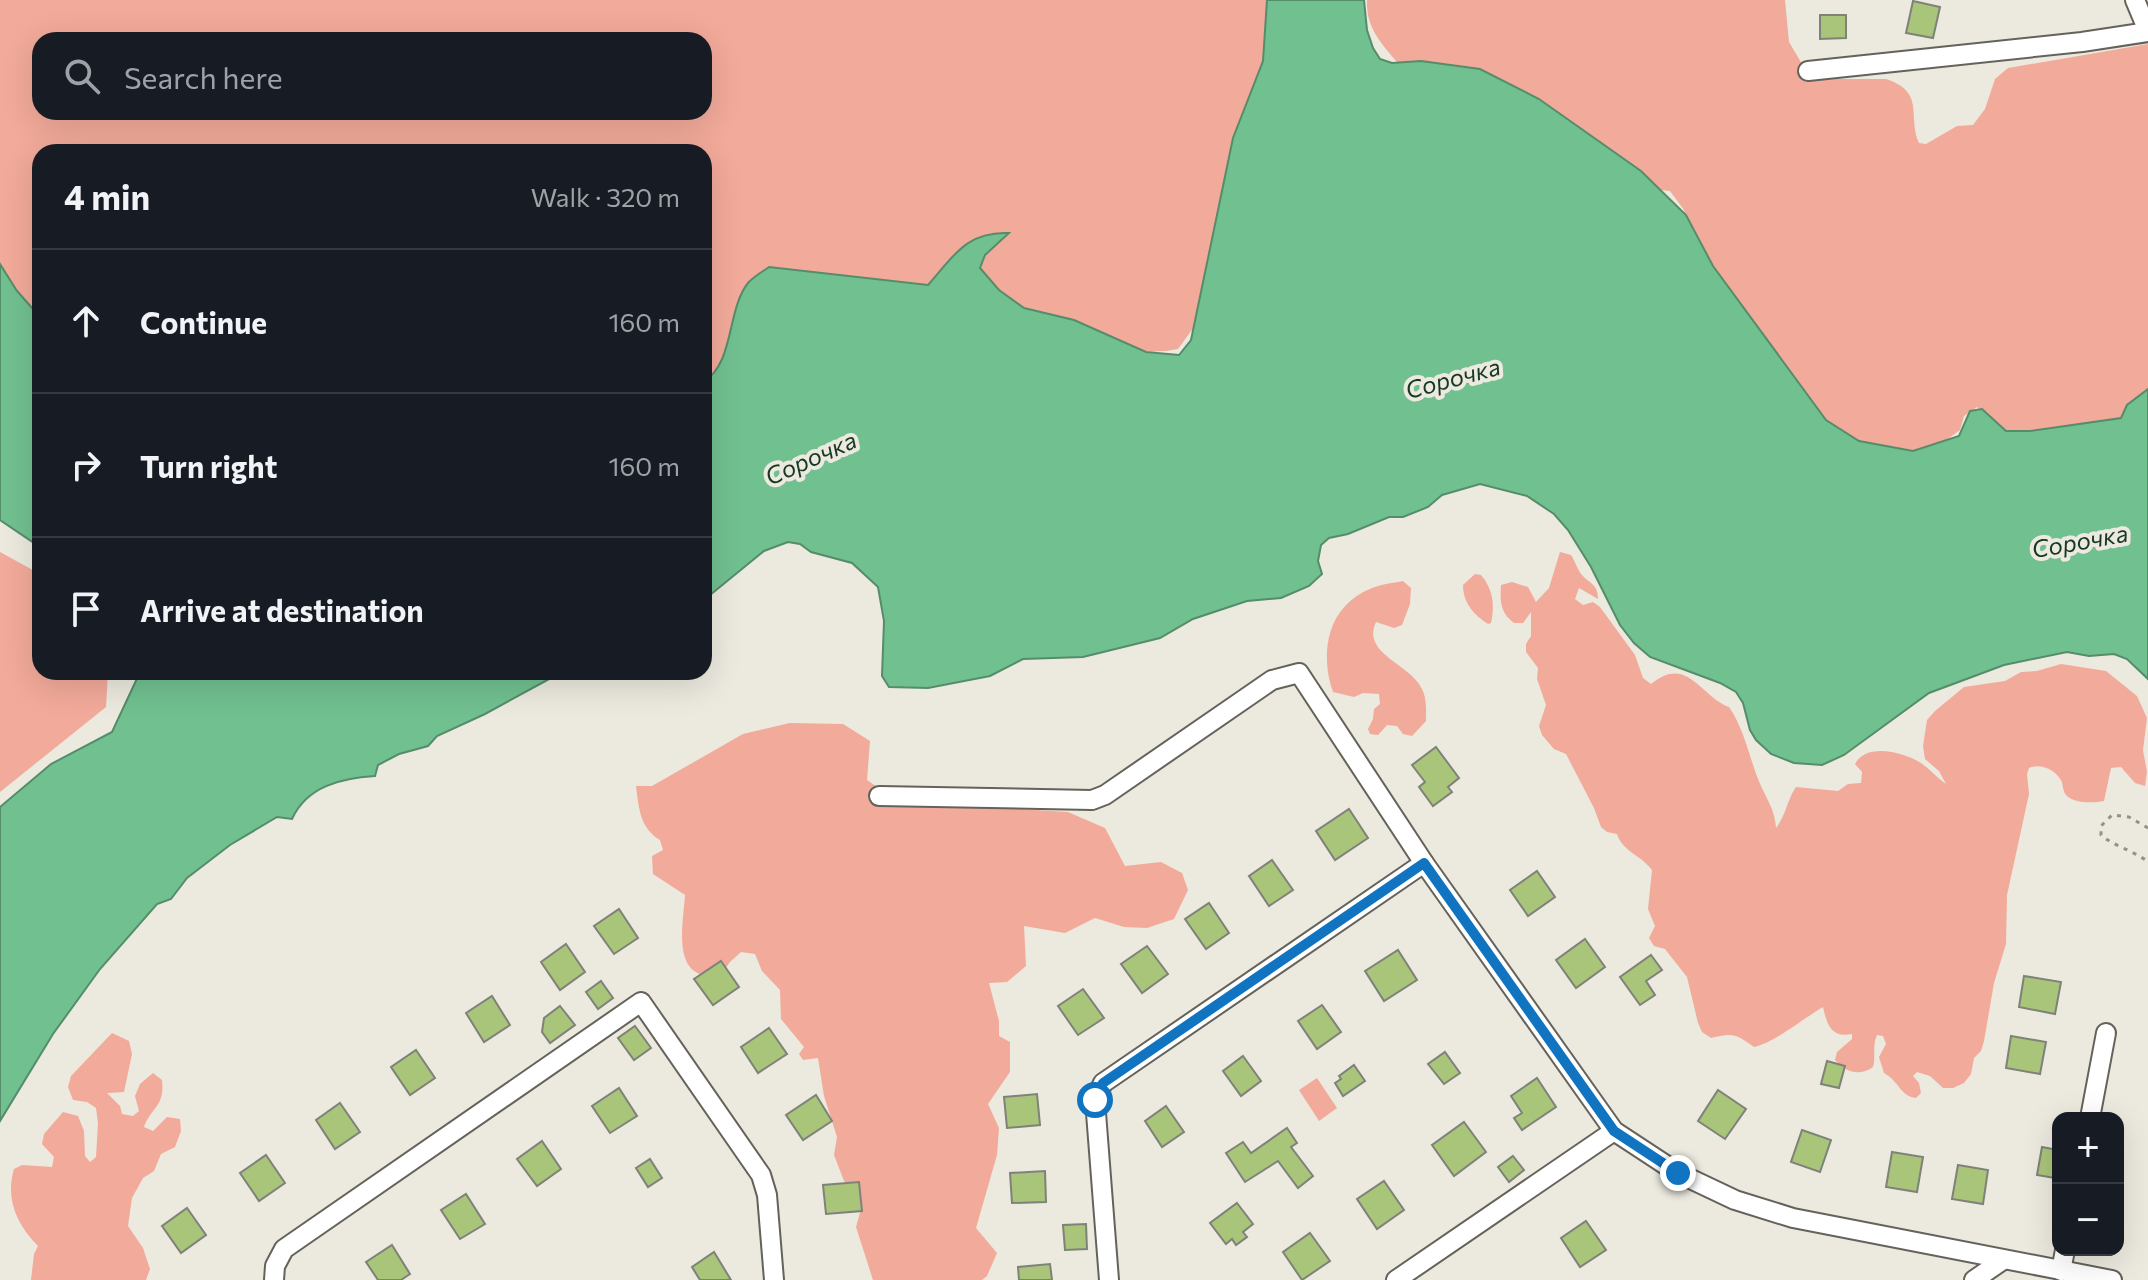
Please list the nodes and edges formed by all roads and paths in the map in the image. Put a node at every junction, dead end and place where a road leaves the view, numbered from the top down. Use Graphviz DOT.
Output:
graph roads {
  1 [pos="2135,0"];
  2 [pos="2148,31"];
  3 [pos="1808,71"];
  4 [pos="879,796"];
  5 [pos="2148,828"];
  6 [pos="2148,862"];
  7 [pos="1424,863"];
  8 [pos="2106,1033"];
  9 [pos="2091,1112"];
  10 [pos="1614,1131"];
  11 [pos="2064,1256"];
  12 [pos="2003,1260"];
  13 [pos="2061,1271"];
  14 [pos="274,1280"];
  15 [pos="774,1280"];
  16 [pos="1109,1280"];
  17 [pos="1396,1280"];
  18 [pos="1974,1280"];
  19 [pos="2112,1280"];
  1 -- 2 [label="street"];
  2 -- 3 [label="street"];
  4 -- 7 [label="street"];
  5 -- 6 [label="path"];
  7 -- 10 [label="street"];
  7 -- 16 [label="street"];
  8 -- 9 [label="street"];
  10 -- 12 [label="street"];
  10 -- 17 [label="street"];
  11 -- 13 [label="street"];
  12 -- 13 [label="street"];
  12 -- 18 [label="street"];
  13 -- 19 [label="street"];
  14 -- 15 [label="street"];
}
